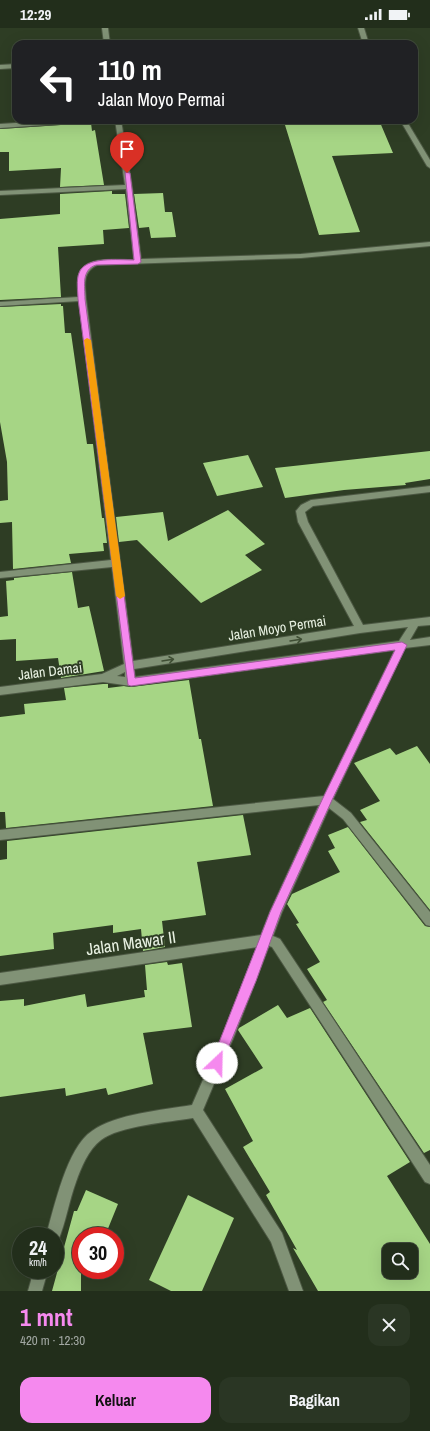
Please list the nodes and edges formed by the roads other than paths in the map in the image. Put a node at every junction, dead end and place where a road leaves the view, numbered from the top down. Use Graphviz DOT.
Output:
graph roads {
  1 [pos="105,28"];
  2 [pos="361,28"];
  3 [pos="106,40"];
  4 [pos="365,40"];
  5 [pos="12,66"];
  6 [pos="0,67"];
  7 [pos="30,124"];
  8 [pos="119,124"];
  9 [pos="406,124"];
  10 [pos="0,126"];
  11 [pos="430,166"];
  12 [pos="129,187"];
  13 [pos="0,193"];
  14 [pos="430,244"];
  15 [pos="138,262"];
  16 [pos="82,299"];
  17 [pos="0,304"];
  18 [pos="430,489"];
  19 [pos="116,563"];
  20 [pos="0,575"];
  21 [pos="430,621"];
  22 [pos="415,623"];
  23 [pos="360,629"];
  24 [pos="430,641"];
  25 [pos="402,645"];
  26 [pos="129,666"];
  27 [pos="103,678"];
  28 [pos="131,682"];
  29 [pos="0,691"];
  30 [pos="327,800"];
  31 [pos="0,835"];
  32 [pos="430,921"];
  33 [pos="266,940"];
  34 [pos="0,979"];
  35 [pos="196,1111"];
  36 [pos="430,1177"];
  37 [pos="55,1227"];
  38 [pos="39,1279"];
  39 [pos="35,1291"];
  40 [pos="296,1291"];
  1 -- 3 [label="street"];
  2 -- 4 [label="street"];
  5 -- 6 [label="street"];
  7 -- 10 [label="street"];
  8 -- 12 [label="street"];
  9 -- 11 [label="street"];
  12 -- 13 [label="street"];
  12 -- 15 [label="street"];
  14 -- 15 [label="street"];
  15 -- 16 [label="street"];
  16 -- 17 [label="street"];
  16 -- 19 [label="street"];
  18 -- 23 [label="street"];
  19 -- 20 [label="street"];
  19 -- 26 [label="street"];
  21 -- 22 [label="street, Jalan Moyo Permai"];
  22 -- 23 [label="street, Jalan Moyo Permai"];
  22 -- 25 [label="street"];
  26 -- 23 [label="street, Jalan Moyo Permai, one-way"];
  24 -- 25 [label="street"];
  25 -- 28 [label="street"];
  25 -- 30 [label="street"];
  26 -- 27 [label="street, Jalan Moyo Permai"];
  26 -- 28 [label="street"];
  27 -- 28 [label="street"];
  27 -- 29 [label="street, Jalan Damai"];
  30 -- 31 [label="street"];
  30 -- 32 [label="street"];
  30 -- 33 [label="street"];
  33 -- 34 [label="street, Jalan Mawar II"];
  33 -- 35 [label="street"];
  33 -- 36 [label="street"];
  35 -- 37 [label="street"];
  35 -- 40 [label="street"];
  38 -- 39 [label="street"];
}
